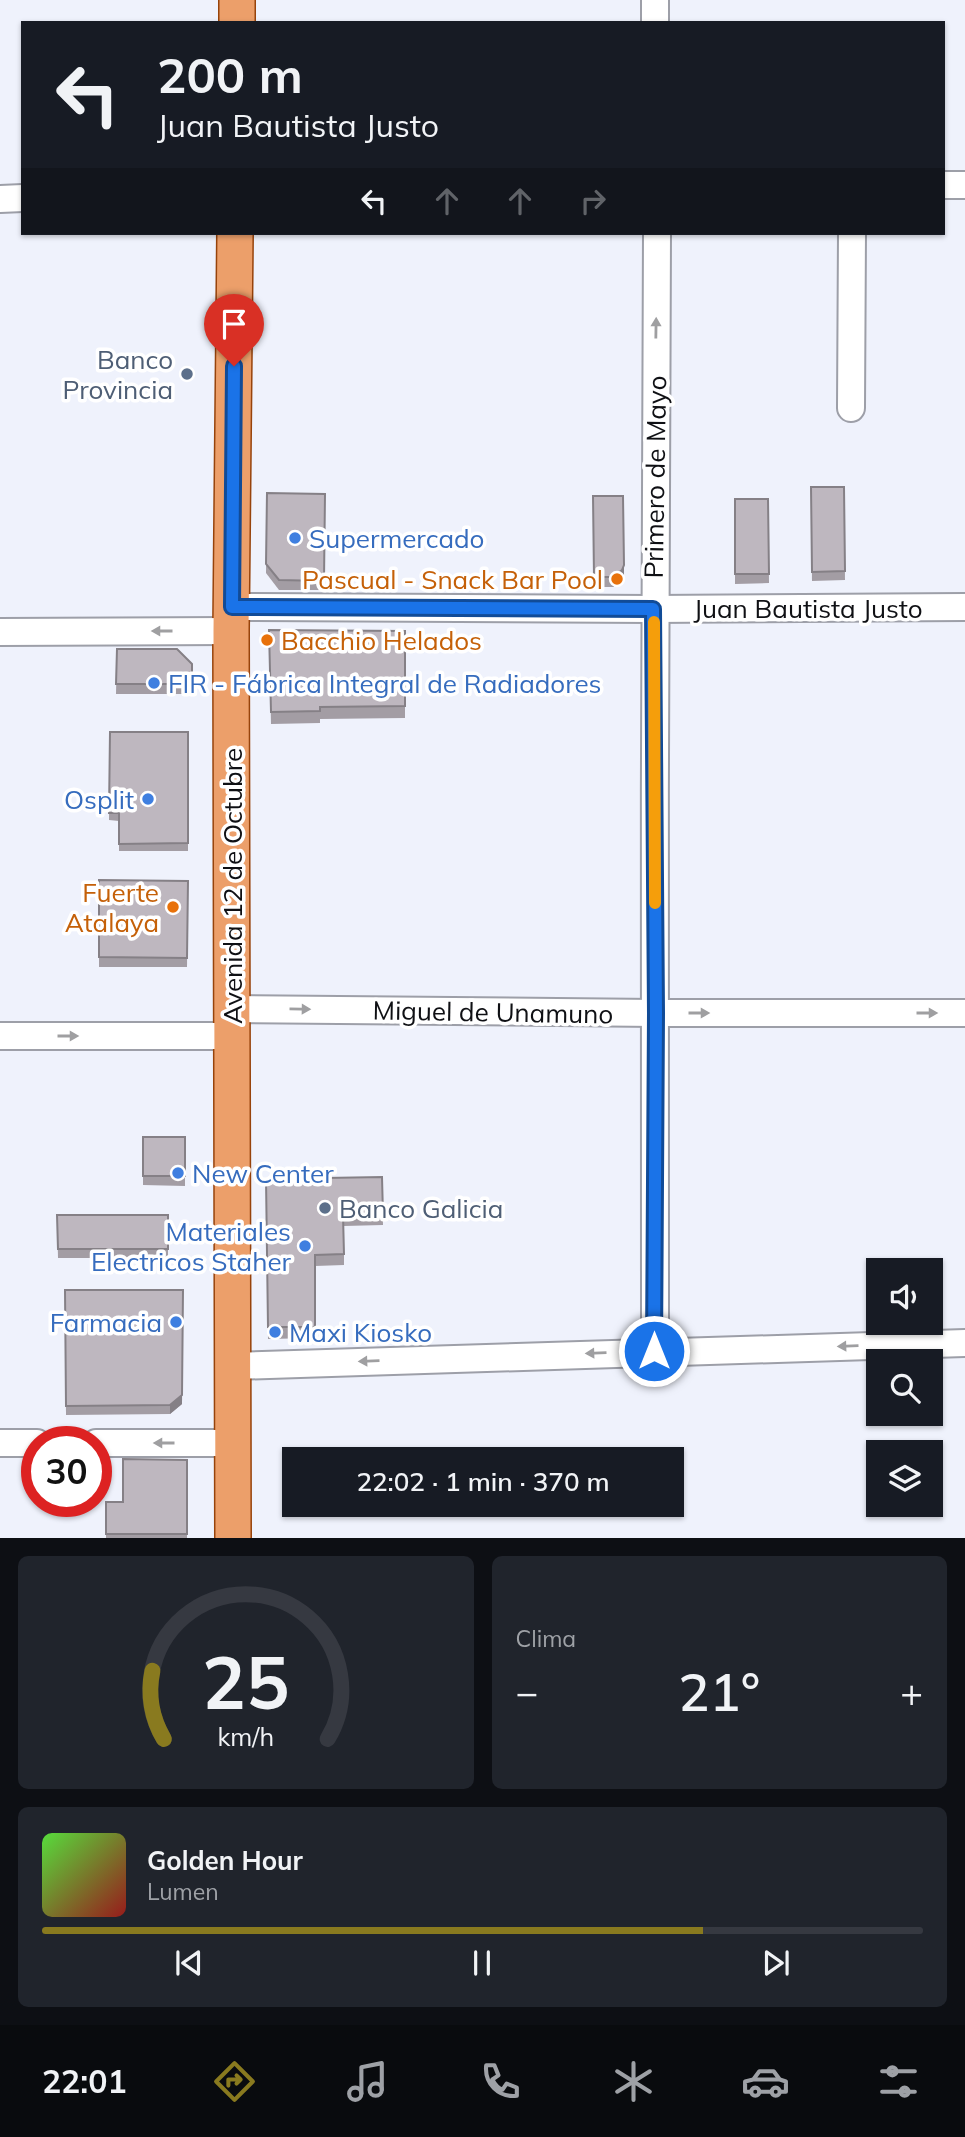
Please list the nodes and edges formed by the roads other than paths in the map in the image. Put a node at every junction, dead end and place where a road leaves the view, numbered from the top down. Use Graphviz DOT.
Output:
graph roads {
  1 [pos="237,0"];
  2 [pos="655,0"];
  3 [pos="237,21"];
  4 [pos="656,21"];
  5 [pos="945,185"];
  6 [pos="965,185"];
  7 [pos="21,198"];
  8 [pos="0,199"];
  9 [pos="235,235"];
  10 [pos="657,235"];
  11 [pos="852,235"];
  12 [pos="851,408"];
  13 [pos="965,607"];
  14 [pos="653,609"];
  15 [pos="231,619"];
  16 [pos="0,632"];
  17 [pos="656,1013"];
  18 [pos="965,1013"];
  19 [pos="232,1022"];
  20 [pos="0,1036"];
  21 [pos="965,1343"];
  22 [pos="654,1351"];
  23 [pos="234,1366"];
  24 [pos="0,1443"];
  25 [pos="21,1443"];
  26 [pos="112,1443"];
  27 [pos="233,1443"];
  28 [pos="233,1538"];
  1 -- 3 [label="main road"];
  2 -- 4 [label="street"];
  5 -- 6 [label="street"];
  7 -- 8 [label="street"];
  9 -- 15 [label="main road, Avenida 12 de Octubre"];
  14 -- 10 [label="street, Primero de Mayo, one-way"];
  11 -- 12 [label="street"];
  13 -- 14 [label="street, Juan Bautista Justo"];
  14 -- 15 [label="street, Juan Bautista Justo"];
  14 -- 17 [label="street, Primero de Mayo"];
  15 -- 16 [label="street, Juan Bautista Justo, one-way"];
  15 -- 19 [label="main road, Avenida 12 de Octubre"];
  17 -- 18 [label="street, Miguel de Unamuno, one-way"];
  19 -- 17 [label="street, Miguel de Unamuno, one-way"];
  17 -- 22 [label="street, Primero de Mayo"];
  20 -- 19 [label="street, Miguel de Unamuno, one-way"];
  19 -- 23 [label="main road, Avenida 12 de Octubre"];
  21 -- 22 [label="street, one-way"];
  22 -- 23 [label="street, one-way"];
  23 -- 27 [label="main road, Avenida 12 de Octubre"];
  24 -- 25 [label="street"];
  27 -- 26 [label="street, one-way"];
  27 -- 28 [label="main road, Avenida 12 de Octubre"];
}
